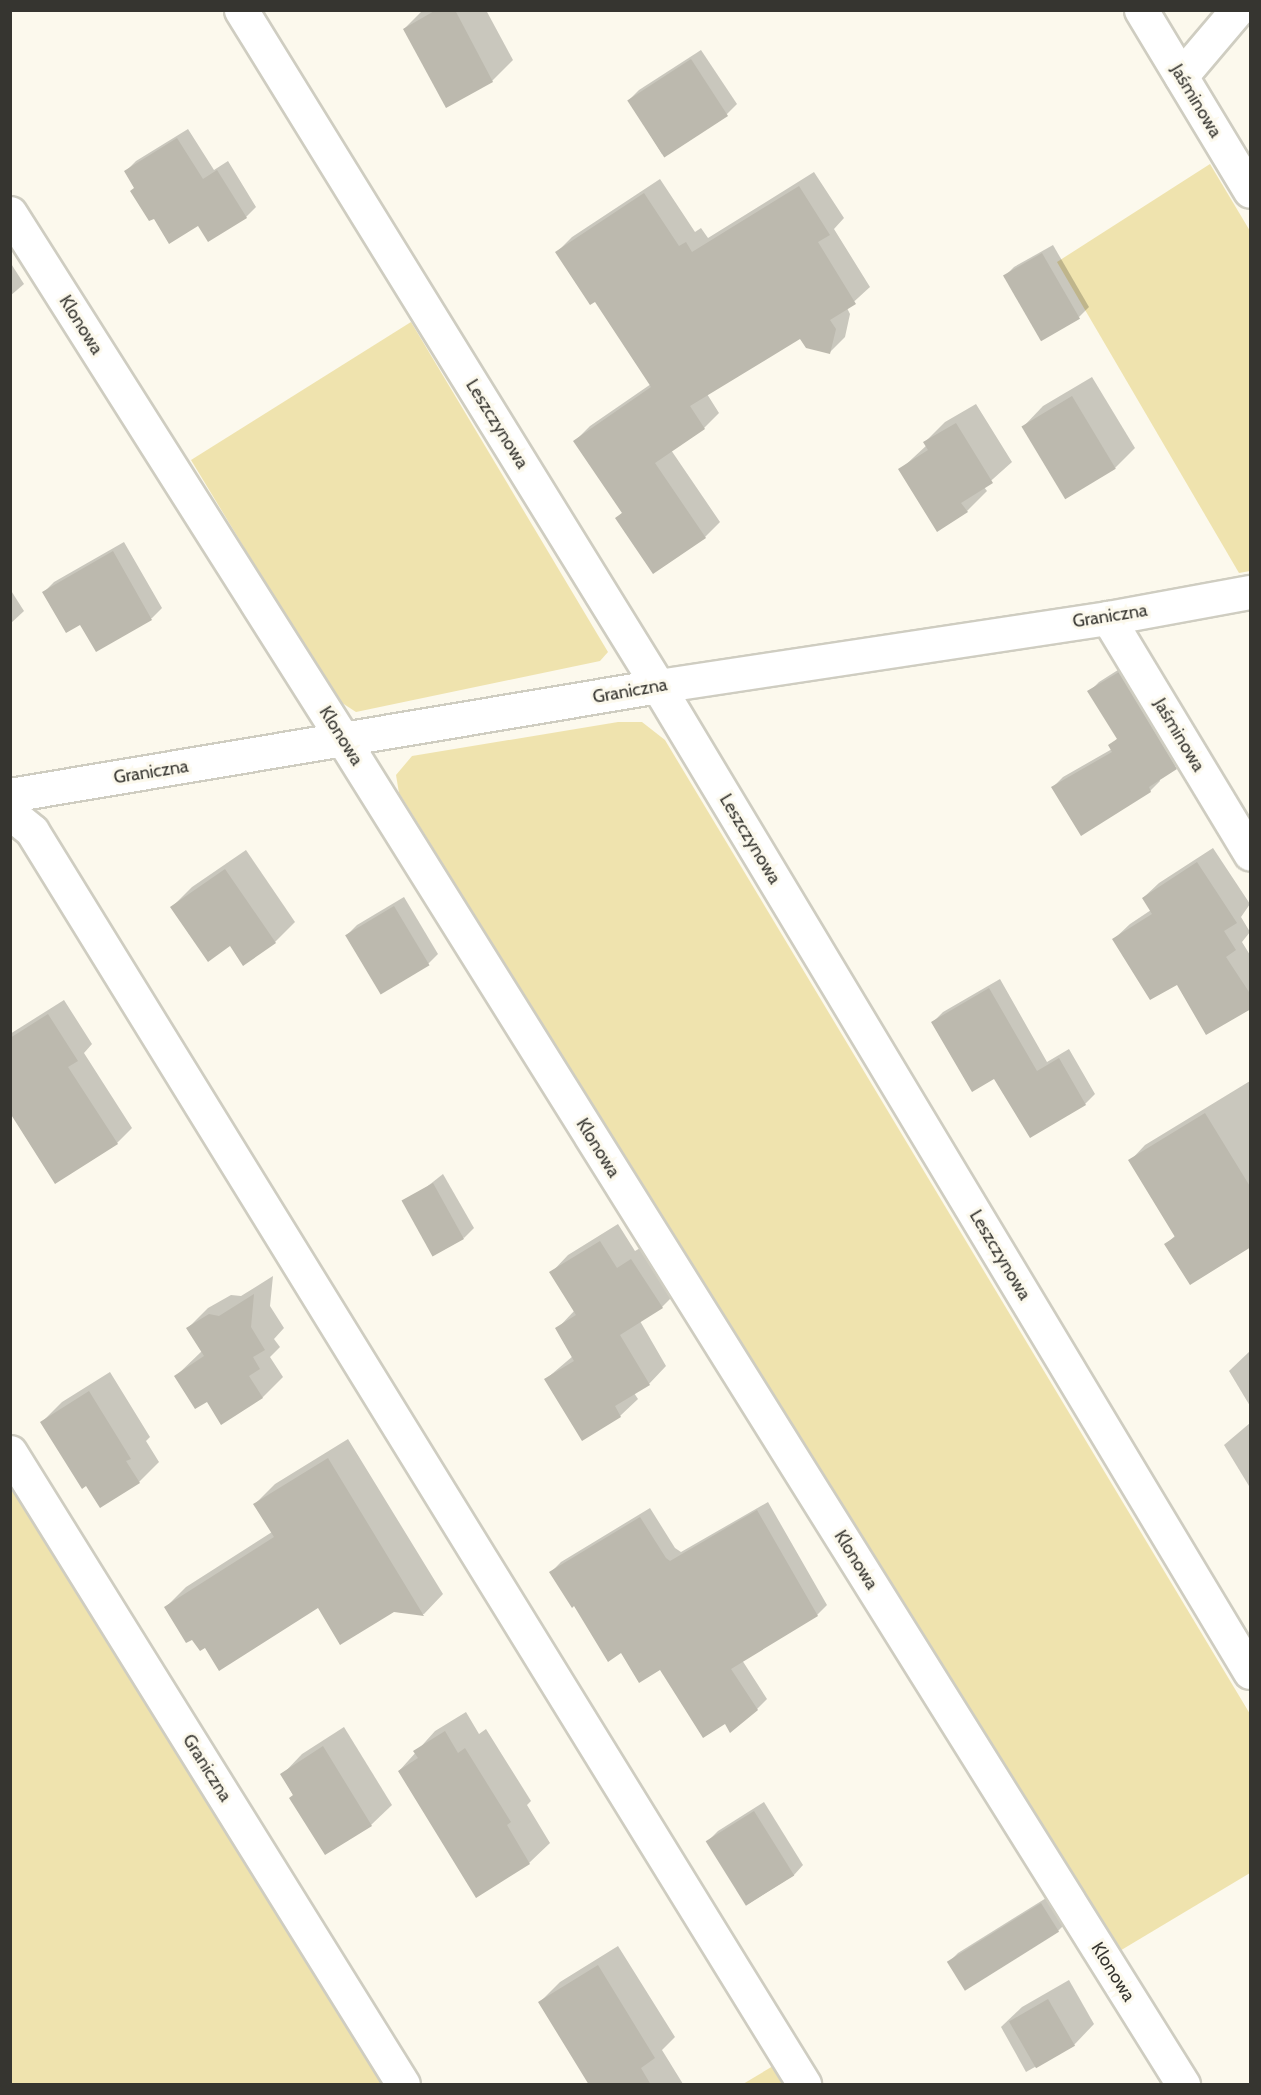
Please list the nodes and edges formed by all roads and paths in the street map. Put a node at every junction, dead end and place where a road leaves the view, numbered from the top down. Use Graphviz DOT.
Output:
graph roads {
  1 [pos="241,10"];
  2 [pos="1141,10"];
  3 [pos="1238,10"];
  4 [pos="1181,76"];
  5 [pos="1251,191"];
  6 [pos="10,213"];
  7 [pos="1251,592"];
  8 [pos="1108,618"];
  9 [pos="658,686"];
  10 [pos="344,741"];
  11 [pos="10,795"];
  12 [pos="10,813"];
  13 [pos="1251,853"];
  14 [pos="10,1452"];
  15 [pos="1251,1672"];
  16 [pos="403,2085"];
  17 [pos="804,2085"];
  18 [pos="1183,2085"];
  1 -- 9 [label="street, Leszczynowa"];
  2 -- 4 [label="street, Jaśminowa"];
  3 -- 4 [label="street"];
  4 -- 5 [label="street, Jaśminowa"];
  6 -- 10 [label="street, Klonowa"];
  7 -- 8 [label="street, Graniczna"];
  8 -- 9 [label="street, Graniczna"];
  8 -- 13 [label="street, Jaśminowa"];
  9 -- 10 [label="street, Graniczna"];
  9 -- 15 [label="street, Leszczynowa"];
  10 -- 11 [label="street, Graniczna"];
  10 -- 18 [label="street, Klonowa"];
  12 -- 17 [label="street"];
  14 -- 16 [label="street, Graniczna"];
}
